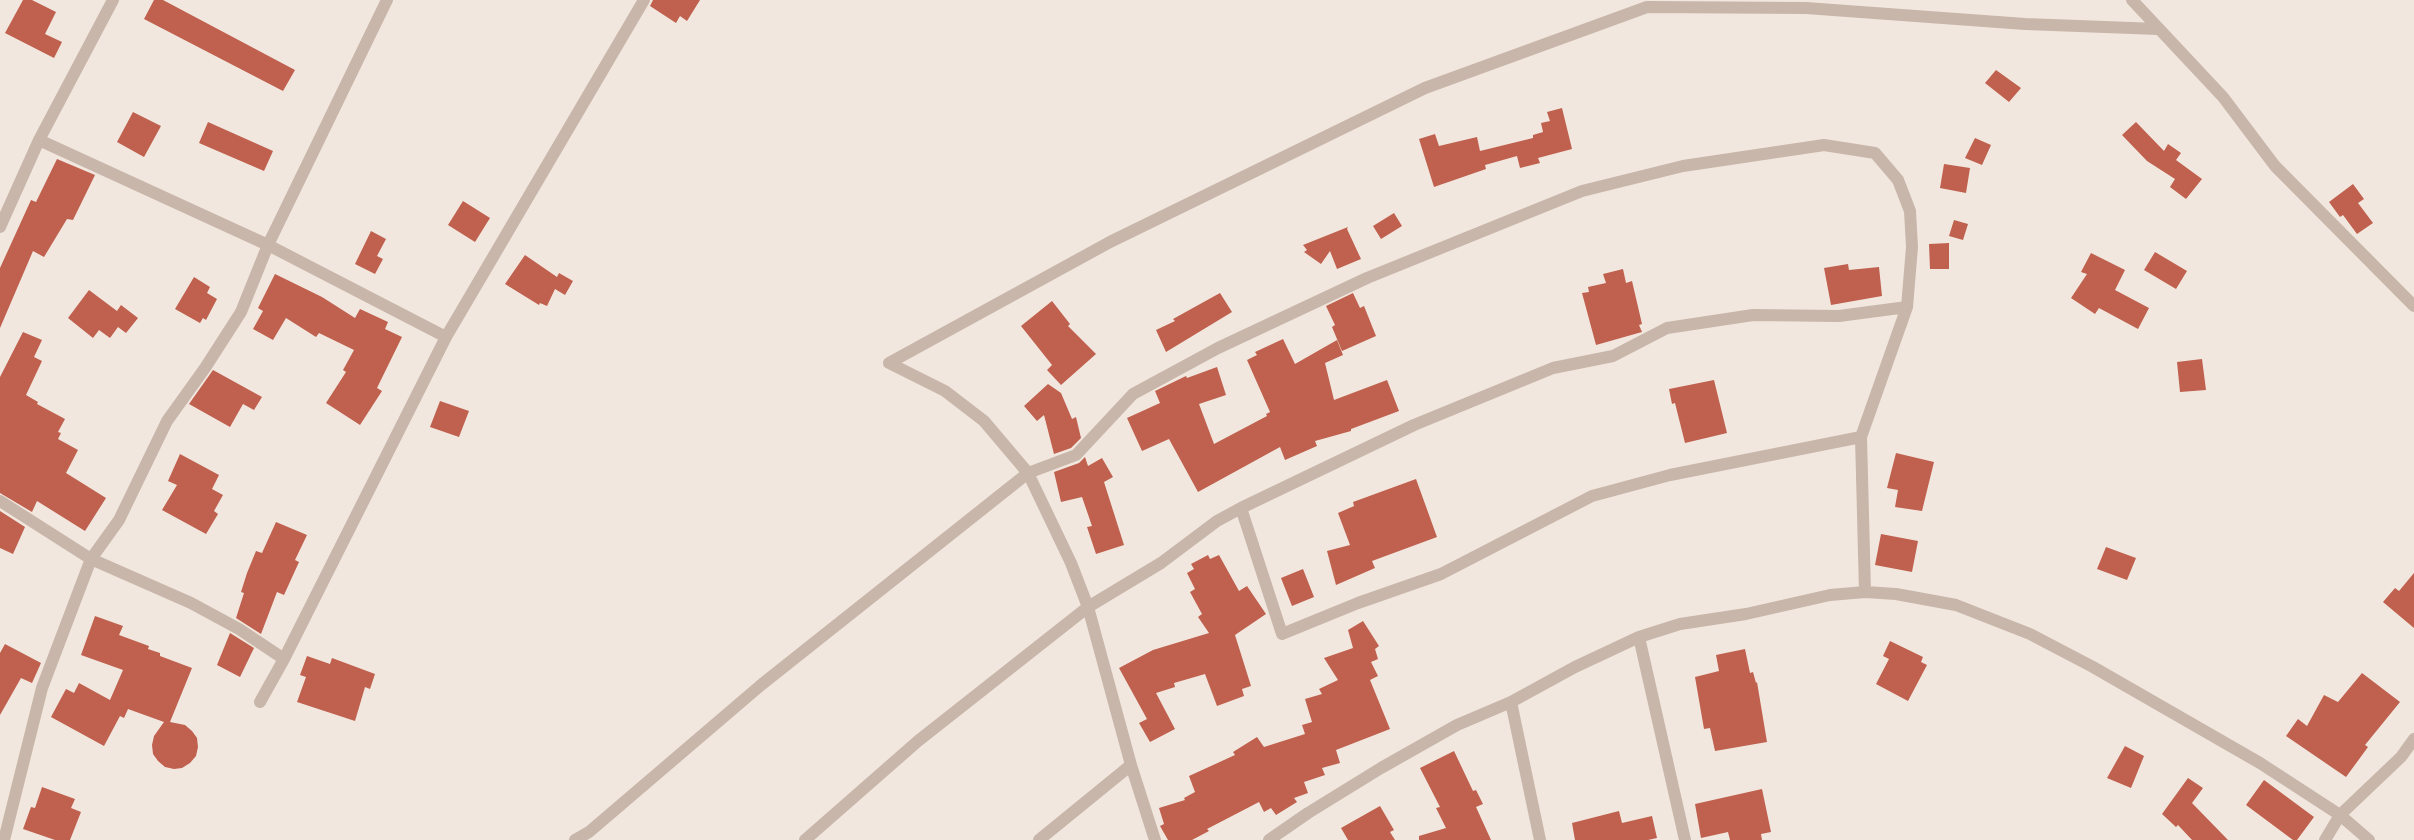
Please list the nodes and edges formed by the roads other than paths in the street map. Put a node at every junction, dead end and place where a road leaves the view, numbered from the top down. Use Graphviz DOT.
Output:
graph roads {
  1 [pos="113,0"];
  2 [pos="387,0"];
  3 [pos="644,0"];
  4 [pos="2132,0"];
  5 [pos="2158,29"];
  6 [pos="40,140"];
  7 [pos="0,226"];
  8 [pos="268,245"];
  9 [pos="1907,306"];
  10 [pos="2414,306"];
  11 [pos="446,337"];
  12 [pos="1861,437"];
  13 [pos="1028,474"];
  14 [pos="0,501"];
  15 [pos="1241,508"];
  16 [pos="91,560"];
  17 [pos="1866,592"];
  18 [pos="1088,607"];
  19 [pos="1639,637"];
  20 [pos="284,659"];
  21 [pos="260,702"];
  22 [pos="1511,702"];
  23 [pos="2414,739"];
  24 [pos="1132,765"];
  25 [pos="2340,815"];
  26 [pos="4,840"];
  27 [pos="575,840"];
  28 [pos="805,840"];
  29 [pos="1038,840"];
  30 [pos="1155,840"];
  31 [pos="1269,840"];
  32 [pos="1540,840"];
  33 [pos="1685,840"];
  34 [pos="2324,840"];
  35 [pos="2369,840"];
  1 -- 6 [label="street"];
  2 -- 8 [label="street"];
  3 -- 11 [label="street"];
  4 -- 5 [label="street"];
  5 -- 10 [label="street"];
  5 -- 13 [label="street"];
  6 -- 7 [label="street"];
  6 -- 8 [label="street"];
  8 -- 11 [label="street"];
  8 -- 16 [label="street"];
  9 -- 12 [label="street"];
  9 -- 13 [label="street"];
  9 -- 15 [label="street"];
  11 -- 20 [label="street"];
  12 -- 15 [label="street"];
  12 -- 17 [label="street"];
  13 -- 18 [label="street"];
  13 -- 27 [label="street"];
  14 -- 16 [label="street"];
  15 -- 18 [label="street"];
  16 -- 20 [label="street"];
  16 -- 26 [label="street"];
  17 -- 19 [label="street"];
  17 -- 25 [label="street"];
  18 -- 24 [label="street"];
  18 -- 28 [label="street"];
  19 -- 22 [label="street"];
  19 -- 33 [label="street"];
  20 -- 21 [label="street"];
  22 -- 31 [label="street"];
  22 -- 32 [label="street"];
  23 -- 25 [label="street"];
  24 -- 29 [label="street"];
  24 -- 30 [label="street"];
  25 -- 34 [label="street"];
  25 -- 35 [label="street"];
}
